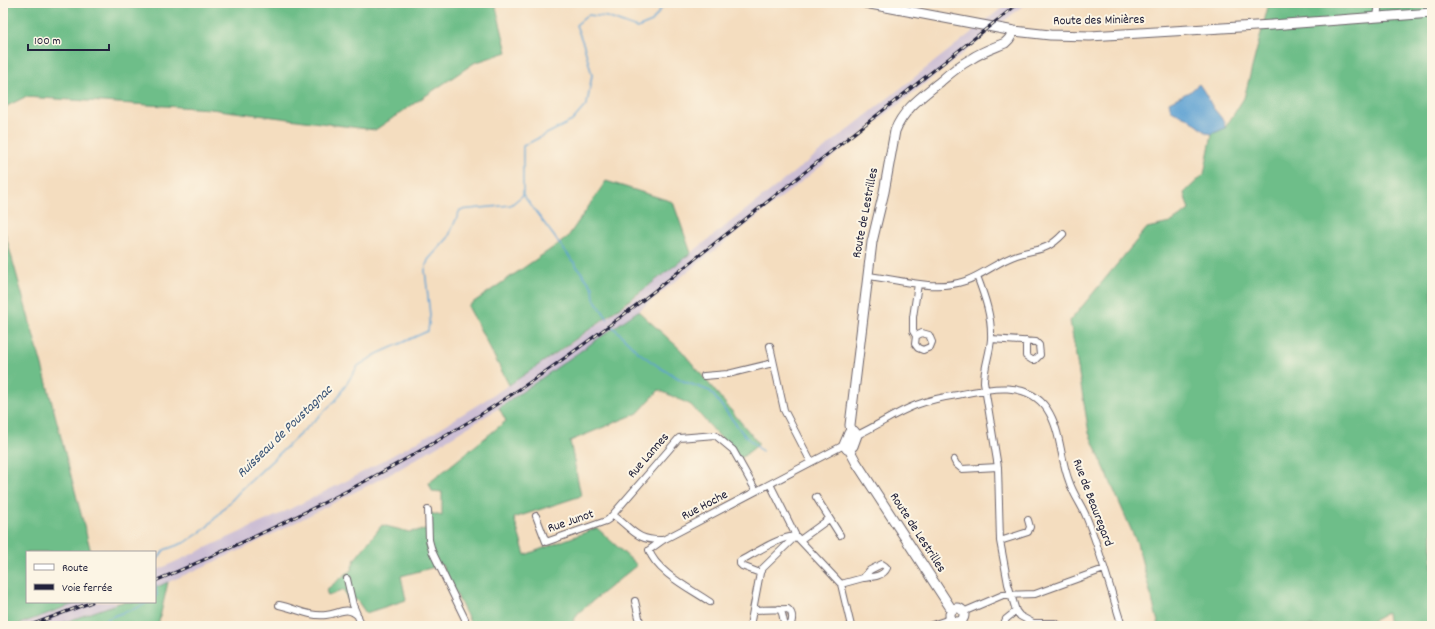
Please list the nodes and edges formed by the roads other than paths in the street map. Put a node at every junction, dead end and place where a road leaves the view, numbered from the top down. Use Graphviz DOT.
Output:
graph roads {
  1 [pos="865,3"];
  2 [pos="1378,3"];
  3 [pos="1432,13"];
  4 [pos="1377,17"];
  5 [pos="1001,28"];
  6 [pos="1014,31"];
  7 [pos="994,48"];
  8 [pos="1063,234"];
  9 [pos="867,276"];
  10 [pos="977,276"];
  11 [pos="918,284"];
  12 [pos="916,336"];
  13 [pos="991,339"];
  14 [pos="1026,341"];
  15 [pos="770,346"];
  16 [pos="774,363"];
  17 [pos="704,376"];
  18 [pos="985,389"];
  19 [pos="854,434"];
  20 [pos="847,447"];
  21 [pos="954,460"];
  22 [pos="811,462"];
  23 [pos="998,467"];
  24 [pos="770,484"];
  25 [pos="756,491"];
  26 [pos="816,497"];
  27 [pos="428,510"];
  28 [pos="613,515"];
  29 [pos="536,516"];
  30 [pos="829,519"];
  31 [pos="1028,520"];
  32 [pos="606,521"];
  33 [pos="840,535"];
  34 [pos="798,538"];
  35 [pos="663,540"];
  36 [pos="1000,541"];
  37 [pos="1104,569"];
  38 [pos="760,573"];
  39 [pos="863,578"];
  40 [pos="347,579"];
  41 [pos="841,584"];
  42 [pos="1011,594"];
  43 [pos="635,601"];
  44 [pos="710,602"];
  45 [pos="279,605"];
  46 [pos="779,609"];
  47 [pos="754,610"];
  48 [pos="1016,611"];
  49 [pos="963,612"];
  50 [pos="951,614"];
  51 [pos="358,616"];
  52 [pos="961,624"];
  53 [pos="362,626"];
  54 [pos="466,626"];
  55 [pos="641,626"];
  56 [pos="750,626"];
  57 [pos="851,626"];
  58 [pos="929,626"];
  59 [pos="1003,626"];
  60 [pos="1060,626"];
  61 [pos="1122,626"];
  1 -- 5 [label="street, Route des Minières"];
  2 -- 4 [label="street"];
  3 -- 4 [label="street, Route des Minières"];
  4 -- 6 [label="street, Route des Minières"];
  5 -- 6 [label="street, Route des Minières"];
  5 -- 7 [label="street"];
  6 -- 7 [label="street, Route de Lestrilles"];
  7 -- 9 [label="street, Route de Lestrilles"];
  8 -- 10 [label="street"];
  9 -- 11 [label="street"];
  9 -- 19 [label="street, Route de Lestrilles"];
  10 -- 11 [label="street"];
  10 -- 13 [label="street"];
  11 -- 12 [label="street"];
  13 -- 14 [label="street"];
  13 -- 18 [label="street"];
  15 -- 16 [label="street"];
  16 -- 17 [label="street"];
  16 -- 22 [label="street"];
  18 -- 19 [label="street, Rue de Beauregard"];
  18 -- 23 [label="street"];
  18 -- 37 [label="street, Rue de Beauregard"];
  19 -- 20 [label="street"];
  20 -- 22 [label="street, Rue Hoche"];
  20 -- 50 [label="street, Route de Lestrilles"];
  21 -- 23 [label="street"];
  22 -- 24 [label="street, Rue Hoche"];
  23 -- 36 [label="street"];
  24 -- 25 [label="street, Rue Hoche"];
  24 -- 34 [label="street"];
  25 -- 28 [label="street, Rue Lannes"];
  25 -- 35 [label="street, Rue Hoche"];
  26 -- 30 [label="street"];
  27 -- 54 [label="street"];
  28 -- 32 [label="street, Rue Lannes"];
  28 -- 35 [label="street"];
  29 -- 32 [label="street, Rue Junot"];
  30 -- 33 [label="street"];
  30 -- 34 [label="street"];
  31 -- 36 [label="street"];
  34 -- 38 [label="street"];
  34 -- 38 [label="street"];
  34 -- 41 [label="street"];
  35 -- 44 [label="street, Rue Hoche"];
  36 -- 42 [label="street"];
  37 -- 42 [label="street"];
  37 -- 61 [label="street, Rue de Beauregard"];
  38 -- 47 [label="street"];
  39 -- 41 [label="street"];
  40 -- 51 [label="street"];
  41 -- 57 [label="street"];
  42 -- 48 [label="street"];
  42 -- 49 [label="street"];
  43 -- 55 [label="street"];
  45 -- 51 [label="street"];
  46 -- 47 [label="street"];
  47 -- 56 [label="street"];
  48 -- 59 [label="street"];
  48 -- 60 [label="street"];
  49 -- 50 [label="street"];
  49 -- 52 [label="street"];
  50 -- 52 [label="street"];
  50 -- 58 [label="street"];
  51 -- 53 [label="street"];
}
